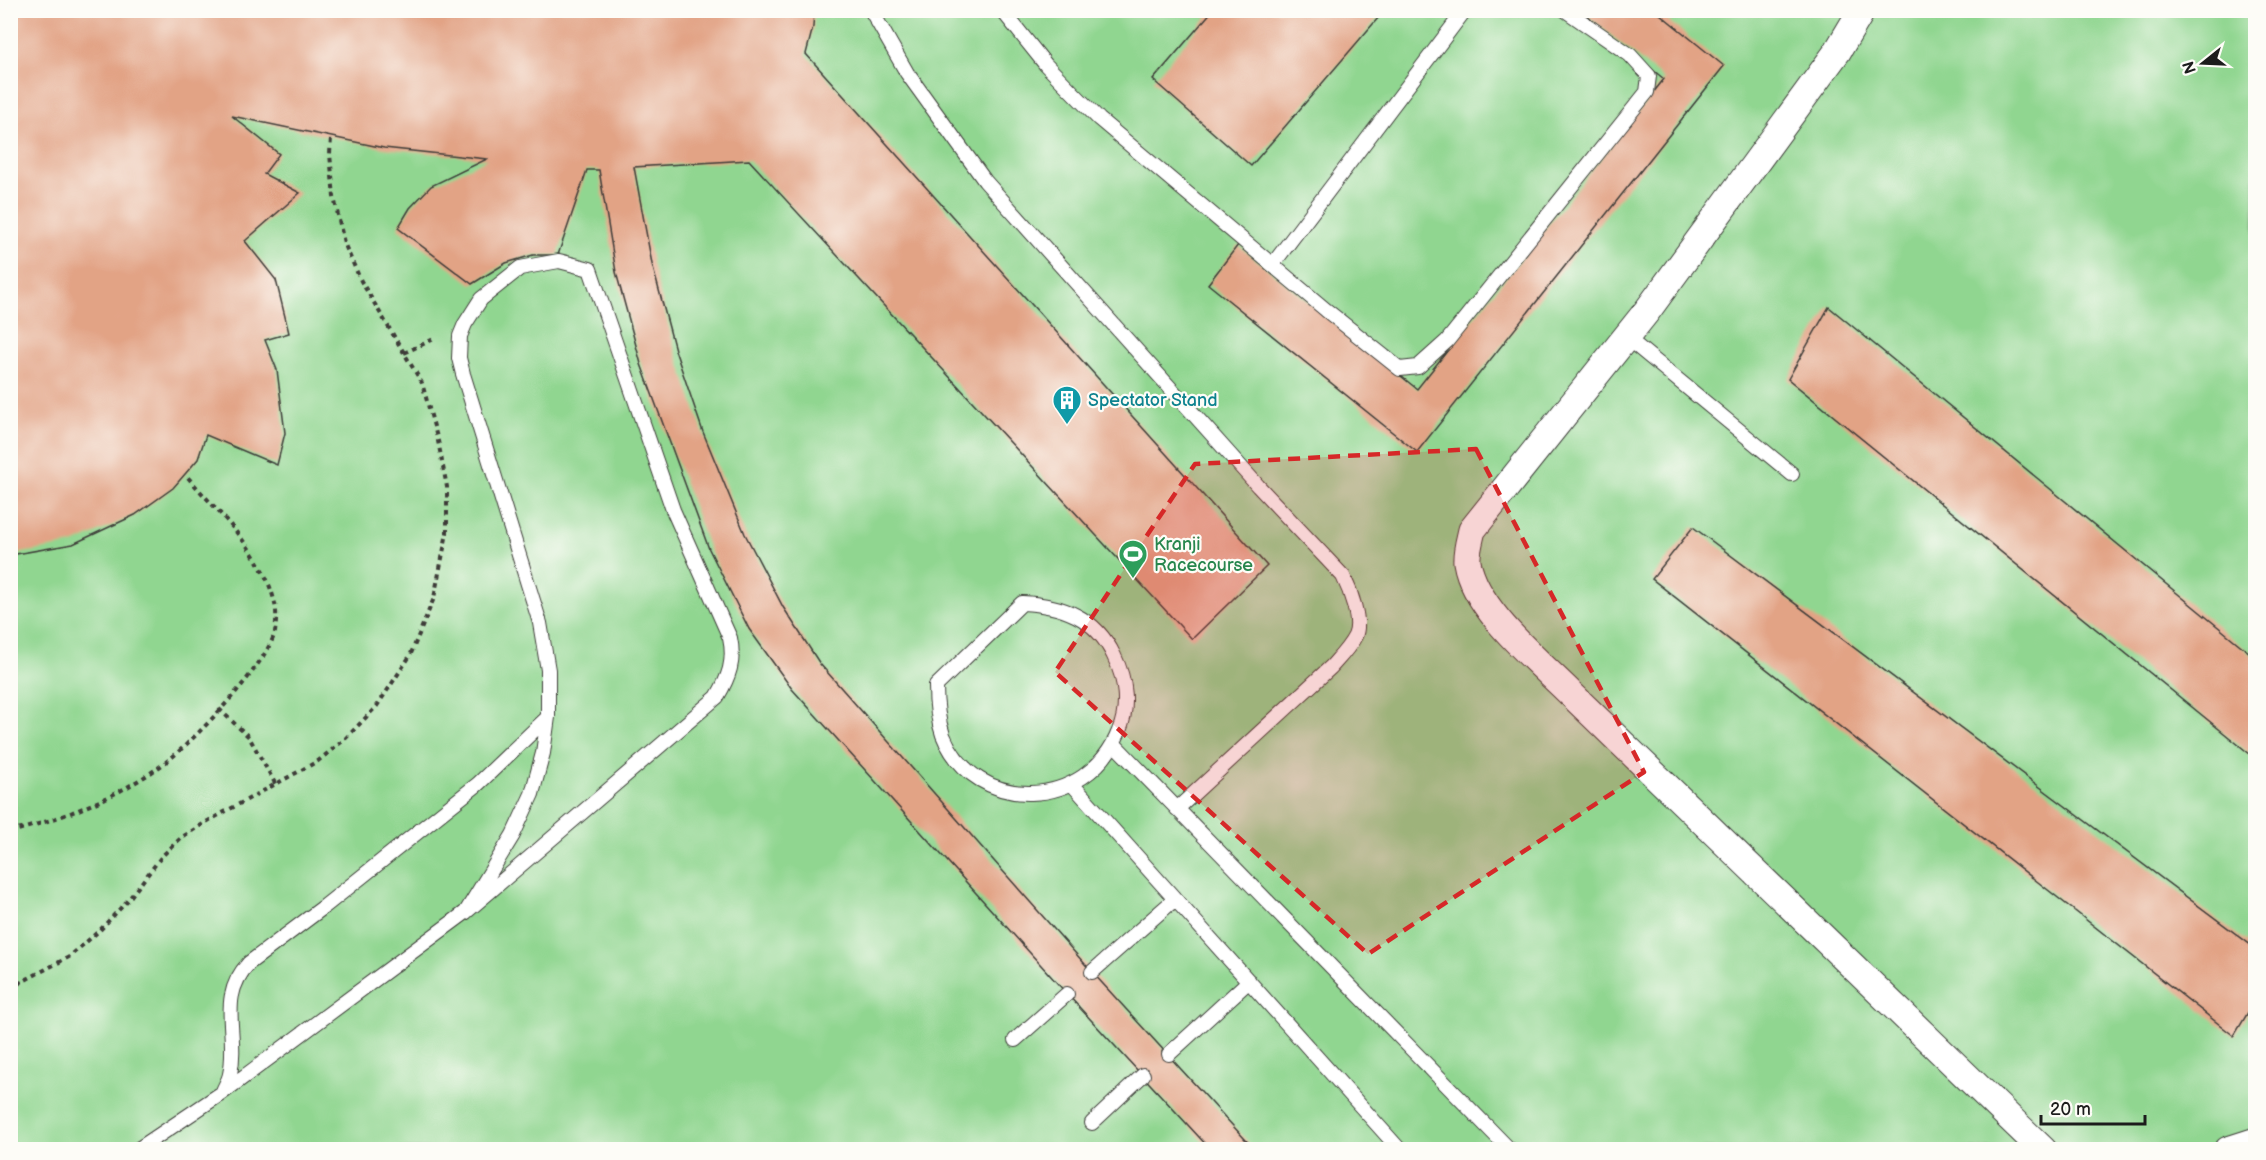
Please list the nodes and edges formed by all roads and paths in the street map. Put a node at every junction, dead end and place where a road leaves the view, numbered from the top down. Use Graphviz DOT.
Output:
graph roads {
  1 [pos="871,10"];
  2 [pos="1002,10"];
  3 [pos="1466,10"];
  4 [pos="1565,10"];
  5 [pos="1862,10"];
  6 [pos="331,137"];
  7 [pos="1273,264"];
  8 [pos="460,336"];
  9 [pos="1626,337"];
  10 [pos="404,353"];
  11 [pos="185,474"];
  12 [pos="1792,474"];
  13 [pos="219,709"];
  14 [pos="548,717"];
  15 [pos="1114,744"];
  16 [pos="1072,784"];
  17 [pos="276,785"];
  18 [pos="1178,809"];
  19 [pos="10,832"];
  20 [pos="1175,899"];
  21 [pos="466,912"];
  22 [pos="1092,972"];
  23 [pos="1249,981"];
  24 [pos="10,988"];
  25 [pos="1067,994"];
  26 [pos="1015,1040"];
  27 [pos="1169,1054"];
  28 [pos="1143,1075"];
  29 [pos="222,1093"];
  30 [pos="1092,1123"];
  31 [pos="2256,1141"];
  32 [pos="137,1149"];
  33 [pos="1400,1149"];
  34 [pos="1510,1149"];
  35 [pos="2043,1149"];
  36 [pos="2228,1149"];
  1 -- 18 [label="lane"];
  2 -- 7 [label="lane"];
  3 -- 7 [label="lane"];
  4 -- 7 [label="lane"];
  5 -- 9 [label="street"];
  6 -- 10 [label="path"];
  8 -- 10 [label="path"];
  8 -- 14 [label="lane"];
  8 -- 21 [label="lane"];
  9 -- 12 [label="lane"];
  9 -- 35 [label="street"];
  10 -- 17 [label="path"];
  11 -- 13 [label="path"];
  13 -- 17 [label="path"];
  13 -- 19 [label="path"];
  14 -- 21 [label="lane"];
  14 -- 29 [label="lane"];
  15 -- 16 [label="lane"];
  15 -- 16 [label="lane"];
  15 -- 18 [label="lane"];
  16 -- 20 [label="lane"];
  17 -- 24 [label="path"];
  18 -- 34 [label="lane"];
  20 -- 22 [label="lane"];
  20 -- 23 [label="lane"];
  21 -- 29 [label="lane"];
  23 -- 27 [label="lane"];
  23 -- 33 [label="lane"];
  25 -- 26 [label="lane"];
  28 -- 30 [label="lane"];
  29 -- 32 [label="lane"];
  31 -- 36 [label="street"];
}
